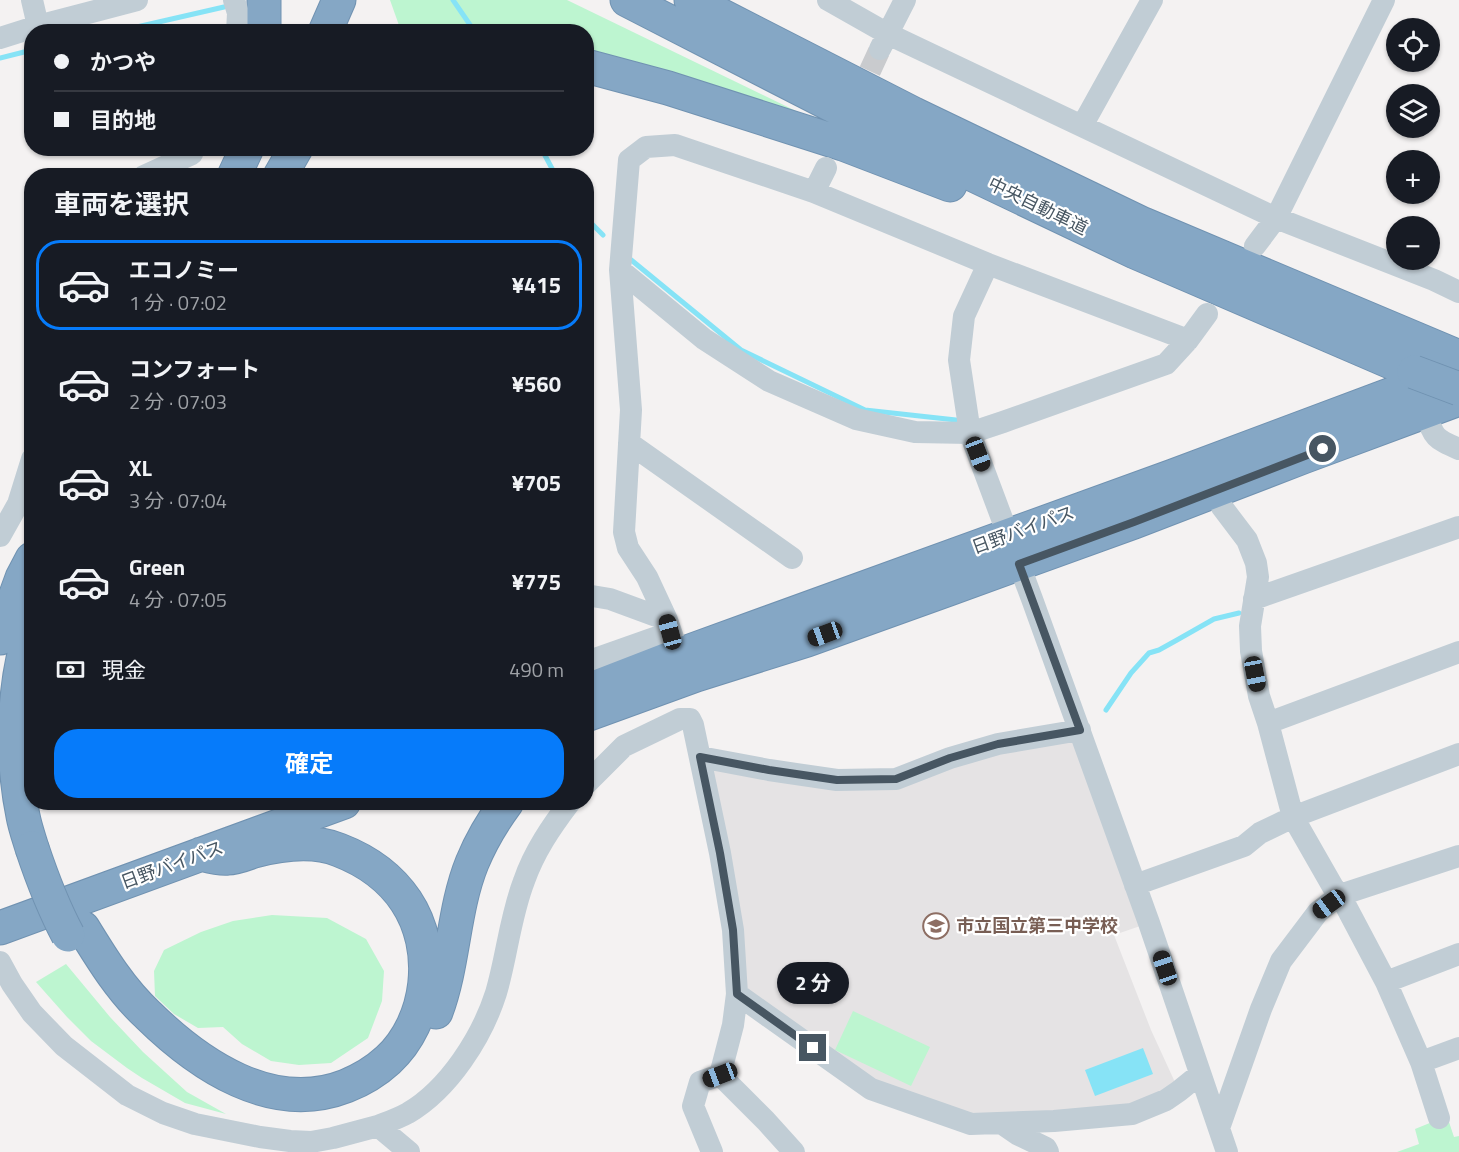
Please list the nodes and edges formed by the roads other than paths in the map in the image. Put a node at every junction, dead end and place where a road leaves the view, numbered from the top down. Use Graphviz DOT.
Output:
graph roads {
  1 [pos="32,0"];
  2 [pos="137,0"];
  3 [pos="234,0"];
  4 [pos="264,0"];
  5 [pos="321,0"];
  6 [pos="339,0"];
  7 [pos="627,0"];
  8 [pos="691,0"];
  9 [pos="828,0"];
  10 [pos="905,0"];
  11 [pos="1152,0"];
  12 [pos="1384,0"];
  13 [pos="104,5"];
  14 [pos="38,24"];
  15 [pos="44,24"];
  16 [pos="237,24"];
  17 [pos="264,24"];
  18 [pos="310,24"];
  19 [pos="328,24"];
  20 [pos="24,30"];
  21 [pos="0,38"];
  22 [pos="884,41"];
  23 [pos="594,68"];
  24 [pos="1082,126"];
  25 [pos="183,156"];
  26 [pos="160,168"];
  27 [pos="826,168"];
  28 [pos="814,192"];
  29 [pos="1276,218"];
  30 [pos="1256,246"];
  31 [pos="1135,252"];
  32 [pos="988,264"];
  33 [pos="620,270"];
  34 [pos="1459,292"];
  35 [pos="1207,314"];
  36 [pos="1188,340"];
  37 [pos="1457,360"];
  38 [pos="1459,389"];
  39 [pos="1459,399"];
  40 [pos="1425,411"];
  41 [pos="970,432"];
  42 [pos="629,443"];
  43 [pos="1459,449"];
  44 [pos="24,485"];
  45 [pos="1215,491"];
  46 [pos="1459,527"];
  47 [pos="0,536"];
  48 [pos="1014,549"];
  49 [pos="792,558"];
  50 [pos="24,574"];
  51 [pos="594,596"];
  52 [pos="1254,599"];
  53 [pos="672,636"];
  54 [pos="0,638"];
  55 [pos="1459,652"];
  56 [pos="24,658"];
  57 [pos="594,660"];
  58 [pos="594,686"];
  59 [pos="625,702"];
  60 [pos="594,713"];
  61 [pos="1268,723"];
  62 [pos="594,727"];
  63 [pos="1080,730"];
  64 [pos="1459,754"];
  65 [pos="700,757"];
  66 [pos="594,776"];
  67 [pos="38,810"];
  68 [pos="266,810"];
  69 [pos="322,810"];
  70 [pos="502,810"];
  71 [pos="564,810"];
  72 [pos="1293,817"];
  73 [pos="40,846"];
  74 [pos="201,854"];
  75 [pos="1459,855"];
  76 [pos="1135,885"];
  77 [pos="1340,896"];
  78 [pos="0,908"];
  79 [pos="0,928"];
  80 [pos="76,932"];
  81 [pos="1459,954"];
  82 [pos="0,962"];
  83 [pos="1386,982"];
  84 [pos="737,994"];
  85 [pos="1459,1048"];
  86 [pos="1421,1062"];
  87 [pos="1200,1074"];
  88 [pos="720,1075"];
  89 [pos="1439,1118"];
  90 [pos="1001,1123"];
  91 [pos="1219,1128"];
  92 [pos="368,1129"];
  93 [pos="332,1152"];
  94 [pos="409,1152"];
  95 [pos="712,1152"];
  96 [pos="795,1152"];
  97 [pos="1048,1152"];
  98 [pos="1227,1152"];
  1 -- 14 [label="street"];
  2 -- 13 [label="street"];
  3 -- 16 [label="street"];
  4 -- 17 [label="highway"];
  5 -- 18 [label="highway"];
  6 -- 19 [label="highway"];
  7 -- 31 [label="highway, 中央自動車道"];
  8 -- 37 [label="highway, 中央自動車道"];
  9 -- 22 [label="street"];
  10 -- 22 [label="street"];
  11 -- 24 [label="street"];
  12 -- 29 [label="street"];
  13 -- 15 [label="street"];
  20 -- 21 [label="street"];
  22 -- 24 [label="street"];
  23 -- 31 [label="highway"];
  24 -- 29 [label="street"];
  25 -- 26 [label="street"];
  27 -- 28 [label="street"];
  28 -- 32 [label="street"];
  28 -- 33 [label="street"];
  29 -- 30 [label="street"];
  29 -- 34 [label="street"];
  31 -- 38 [label="highway, 中央自動車道, bridge"];
  32 -- 36 [label="street"];
  32 -- 41 [label="street"];
  33 -- 41 [label="street"];
  33 -- 42 [label="street"];
  35 -- 36 [label="street"];
  36 -- 41 [label="street"];
  37 -- 48 [label="highway, 日野バイパス"];
  39 -- 40 [label="highway, 日野バイパス"];
  40 -- 43 [label="street"];
  40 -- 45 [label="highway, 日野バイパス"];
  41 -- 48 [label="street"];
  42 -- 49 [label="street"];
  42 -- 53 [label="street"];
  44 -- 47 [label="street"];
  45 -- 48 [label="highway, 日野バイパス"];
  45 -- 52 [label="street"];
  46 -- 52 [label="street"];
  48 -- 53 [label="highway, 日野バイパス"];
  48 -- 59 [label="highway, 日野バイパス"];
  48 -- 63 [label="street"];
  50 -- 54 [label="highway"];
  51 -- 53 [label="street"];
  52 -- 61 [label="street"];
  53 -- 57 [label="street"];
  53 -- 58 [label="highway, 日野バイパス"];
  55 -- 61 [label="street"];
  56 -- 73 [label="highway"];
  59 -- 60 [label="highway, 日野バイパス"];
  59 -- 62 [label="highway"];
  61 -- 72 [label="street"];
  63 -- 65 [label="street"];
  63 -- 76 [label="street"];
  64 -- 72 [label="street"];
  65 -- 66 [label="street"];
  65 -- 84 [label="street"];
  67 -- 73 [label="highway"];
  68 -- 78 [label="highway, 日野バイパス"];
  69 -- 74 [label="highway, 日野バイパス"];
  70 -- 80 [label="highway"];
  71 -- 92 [label="street"];
  72 -- 76 [label="street"];
  72 -- 77 [label="street"];
  73 -- 80 [label="highway, bridge"];
  74 -- 79 [label="highway, 日野バイパス"];
  74 -- 80 [label="highway"];
  75 -- 77 [label="street"];
  76 -- 87 [label="street"];
  77 -- 83 [label="street"];
  77 -- 91 [label="street"];
  81 -- 83 [label="street"];
  82 -- 92 [label="street"];
  83 -- 86 [label="street"];
  84 -- 88 [label="street"];
  84 -- 90 [label="street"];
  85 -- 86 [label="street"];
  86 -- 89 [label="street"];
  87 -- 90 [label="street"];
  87 -- 91 [label="street"];
  88 -- 95 [label="street"];
  88 -- 96 [label="street"];
  90 -- 97 [label="street"];
  91 -- 98 [label="street"];
  92 -- 93 [label="street"];
  92 -- 94 [label="street"];
}
